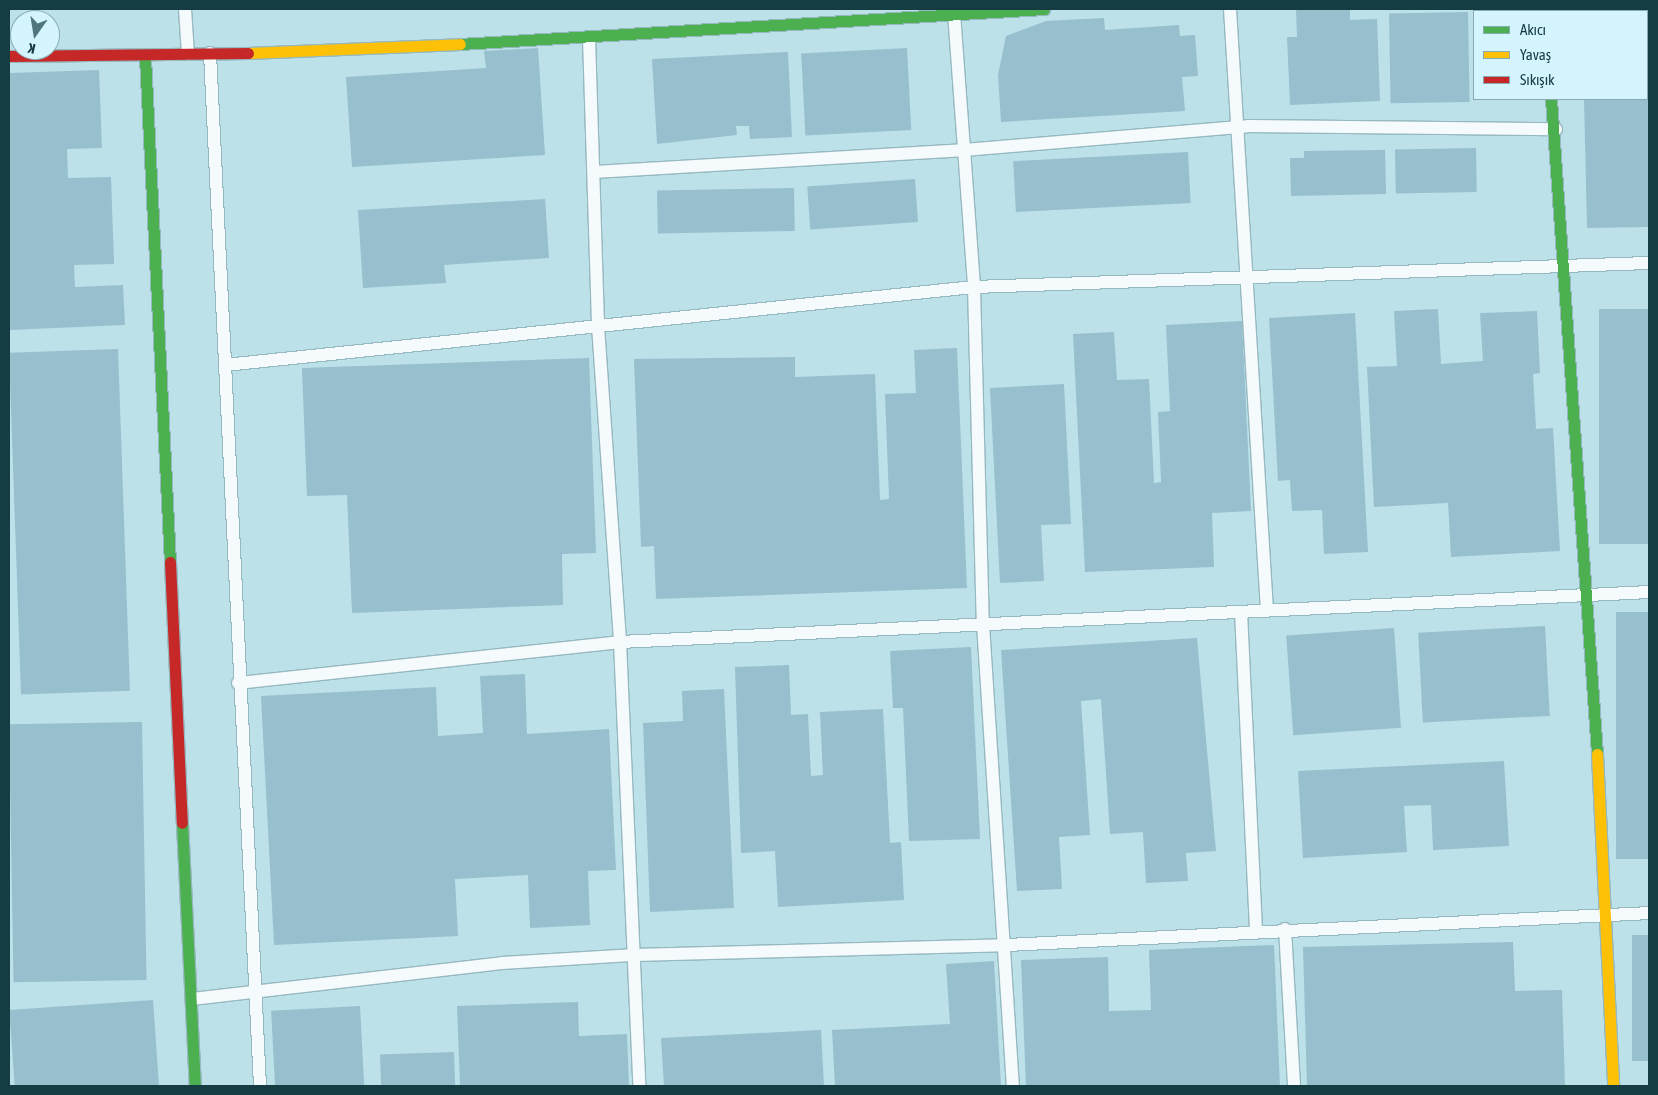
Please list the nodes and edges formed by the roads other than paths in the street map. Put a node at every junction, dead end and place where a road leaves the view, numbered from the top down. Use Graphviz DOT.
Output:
graph roads {
  1 [pos="184,9"];
  2 [pos="1044,9"];
  3 [pos="1230,9"];
  4 [pos="954,13"];
  5 [pos="589,38"];
  6 [pos="210,53"];
  7 [pos="188,54"];
  8 [pos="9,56"];
  9 [pos="144,57"];
  10 [pos="1551,100"];
  11 [pos="1236,127"];
  12 [pos="1556,128"];
  13 [pos="964,150"];
  14 [pos="596,172"];
  15 [pos="1565,263"];
  16 [pos="1649,263"];
  17 [pos="1248,278"];
  18 [pos="974,287"];
  19 [pos="598,326"];
  20 [pos="225,365"];
  21 [pos="1649,592"];
  22 [pos="1588,596"];
  23 [pos="1267,611"];
  24 [pos="1241,612"];
  25 [pos="983,624"];
  26 [pos="620,642"];
  27 [pos="238,683"];
  28 [pos="1649,912"];
  29 [pos="1607,916"];
  30 [pos="1285,929"];
  31 [pos="1256,930"];
  32 [pos="1007,945"];
  33 [pos="631,955"];
  34 [pos="254,991"];
  35 [pos="192,999"];
  36 [pos="196,1086"];
  37 [pos="260,1086"];
  38 [pos="639,1086"];
  39 [pos="1012,1086"];
  40 [pos="1294,1086"];
  41 [pos="1613,1086"];
  1 -- 7 [label="lane"];
  2 -- 4 [label="street"];
  3 -- 11 [label="lane"];
  4 -- 5 [label="street"];
  4 -- 13 [label="lane"];
  5 -- 6 [label="street"];
  5 -- 14 [label="lane"];
  6 -- 7 [label="street"];
  6 -- 20 [label="lane"];
  7 -- 9 [label="street"];
  8 -- 9 [label="street"];
  9 -- 35 [label="street"];
  10 -- 12 [label="street"];
  11 -- 12 [label="lane"];
  11 -- 13 [label="lane"];
  11 -- 17 [label="lane"];
  12 -- 15 [label="street"];
  13 -- 14 [label="lane"];
  13 -- 18 [label="lane"];
  14 -- 19 [label="lane"];
  15 -- 16 [label="lane"];
  15 -- 17 [label="lane"];
  15 -- 22 [label="street"];
  17 -- 18 [label="lane"];
  17 -- 23 [label="lane"];
  18 -- 19 [label="lane"];
  18 -- 25 [label="lane"];
  19 -- 20 [label="lane"];
  19 -- 26 [label="lane"];
  20 -- 27 [label="lane"];
  21 -- 22 [label="lane"];
  22 -- 23 [label="lane"];
  22 -- 29 [label="street"];
  23 -- 24 [label="lane"];
  24 -- 25 [label="lane"];
  24 -- 31 [label="lane"];
  25 -- 26 [label="lane"];
  25 -- 32 [label="lane"];
  26 -- 27 [label="lane"];
  26 -- 33 [label="lane"];
  27 -- 34 [label="lane"];
  28 -- 29 [label="lane"];
  29 -- 30 [label="lane"];
  29 -- 41 [label="street"];
  30 -- 31 [label="lane"];
  30 -- 40 [label="lane"];
  31 -- 32 [label="lane"];
  32 -- 33 [label="lane"];
  32 -- 39 [label="lane"];
  33 -- 34 [label="lane"];
  33 -- 38 [label="lane"];
  34 -- 35 [label="lane"];
  34 -- 37 [label="lane"];
  35 -- 36 [label="street"];
}
